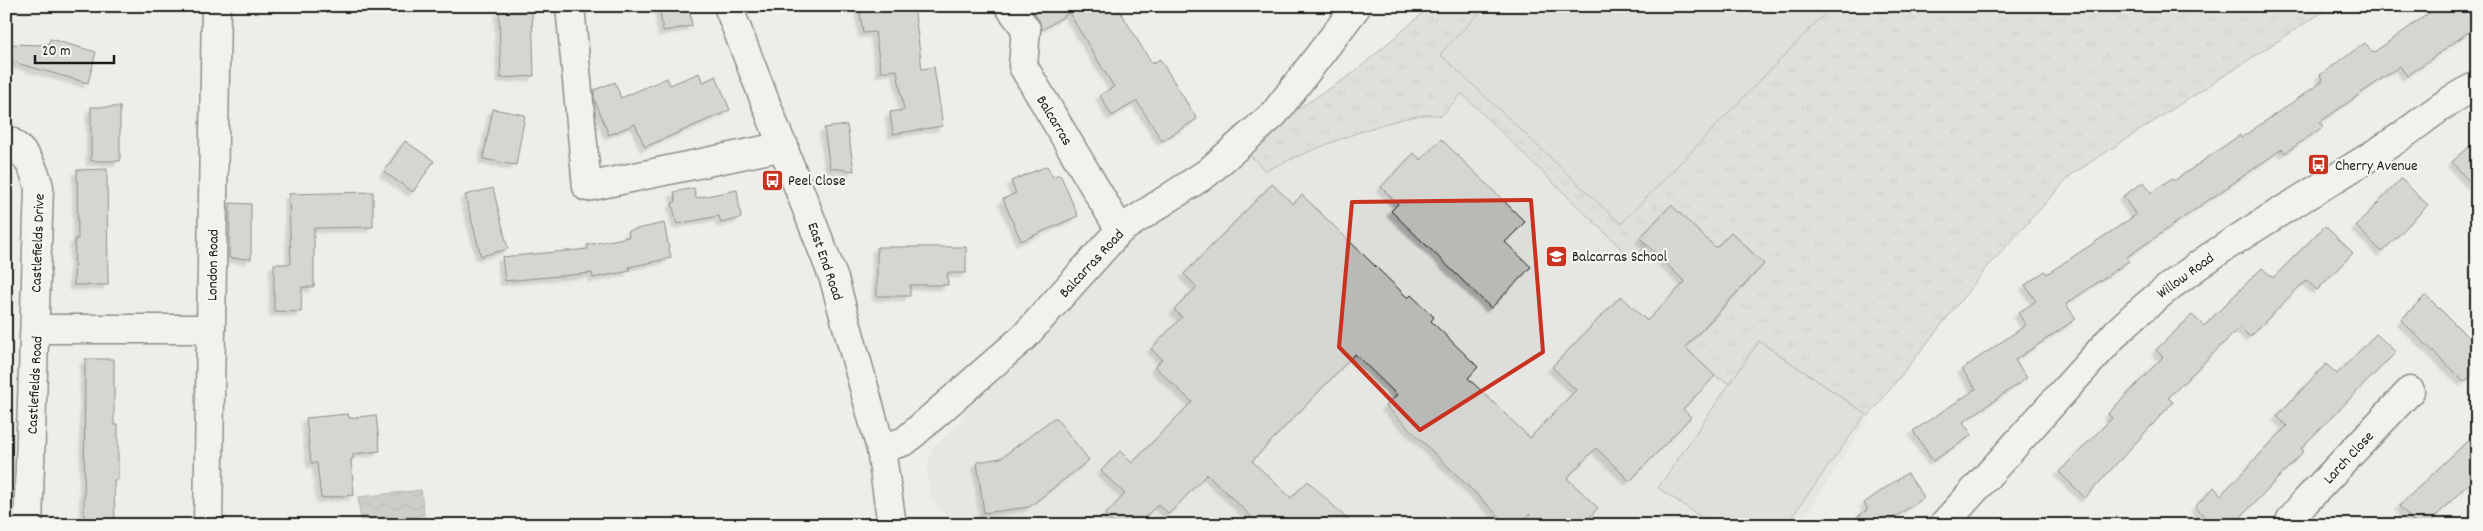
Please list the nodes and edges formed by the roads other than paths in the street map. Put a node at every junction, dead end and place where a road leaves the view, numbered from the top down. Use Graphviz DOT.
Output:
graph roads {
  1 [pos="216,6"];
  2 [pos="570,6"];
  3 [pos="728,6"];
  4 [pos="1009,6"];
  5 [pos="1357,6"];
  6 [pos="2477,86"];
  7 [pos="6,139"];
  8 [pos="784,146"];
  9 [pos="1120,230"];
  10 [pos="34,329"];
  11 [pos="211,329"];
  12 [pos="2410,391"];
  13 [pos="881,449"];
  14 [pos="28,525"];
  15 [pos="208,525"];
  16 [pos="892,525"];
  17 [pos="1943,525"];
  18 [pos="2289,525"];
  1 -- 11 [label="main road, London Road"];
  2 -- 8 [label="main road"];
  3 -- 8 [label="main road, East End Road"];
  4 -- 9 [label="main road, Balcarras"];
  5 -- 9 [label="main road, Balcarras Road"];
  6 -- 17 [label="main road, Willow Road"];
  7 -- 10 [label="main road, Castlefields Drive"];
  8 -- 13 [label="main road, East End Road"];
  9 -- 13 [label="main road, Balcarras Road"];
  10 -- 11 [label="main road, Castlefields Road"];
  10 -- 14 [label="main road, Castlefields Road"];
  11 -- 15 [label="main road, London Road"];
  12 -- 18 [label="main road, Larch Close"];
  13 -- 16 [label="main road, East End Road"];
}
